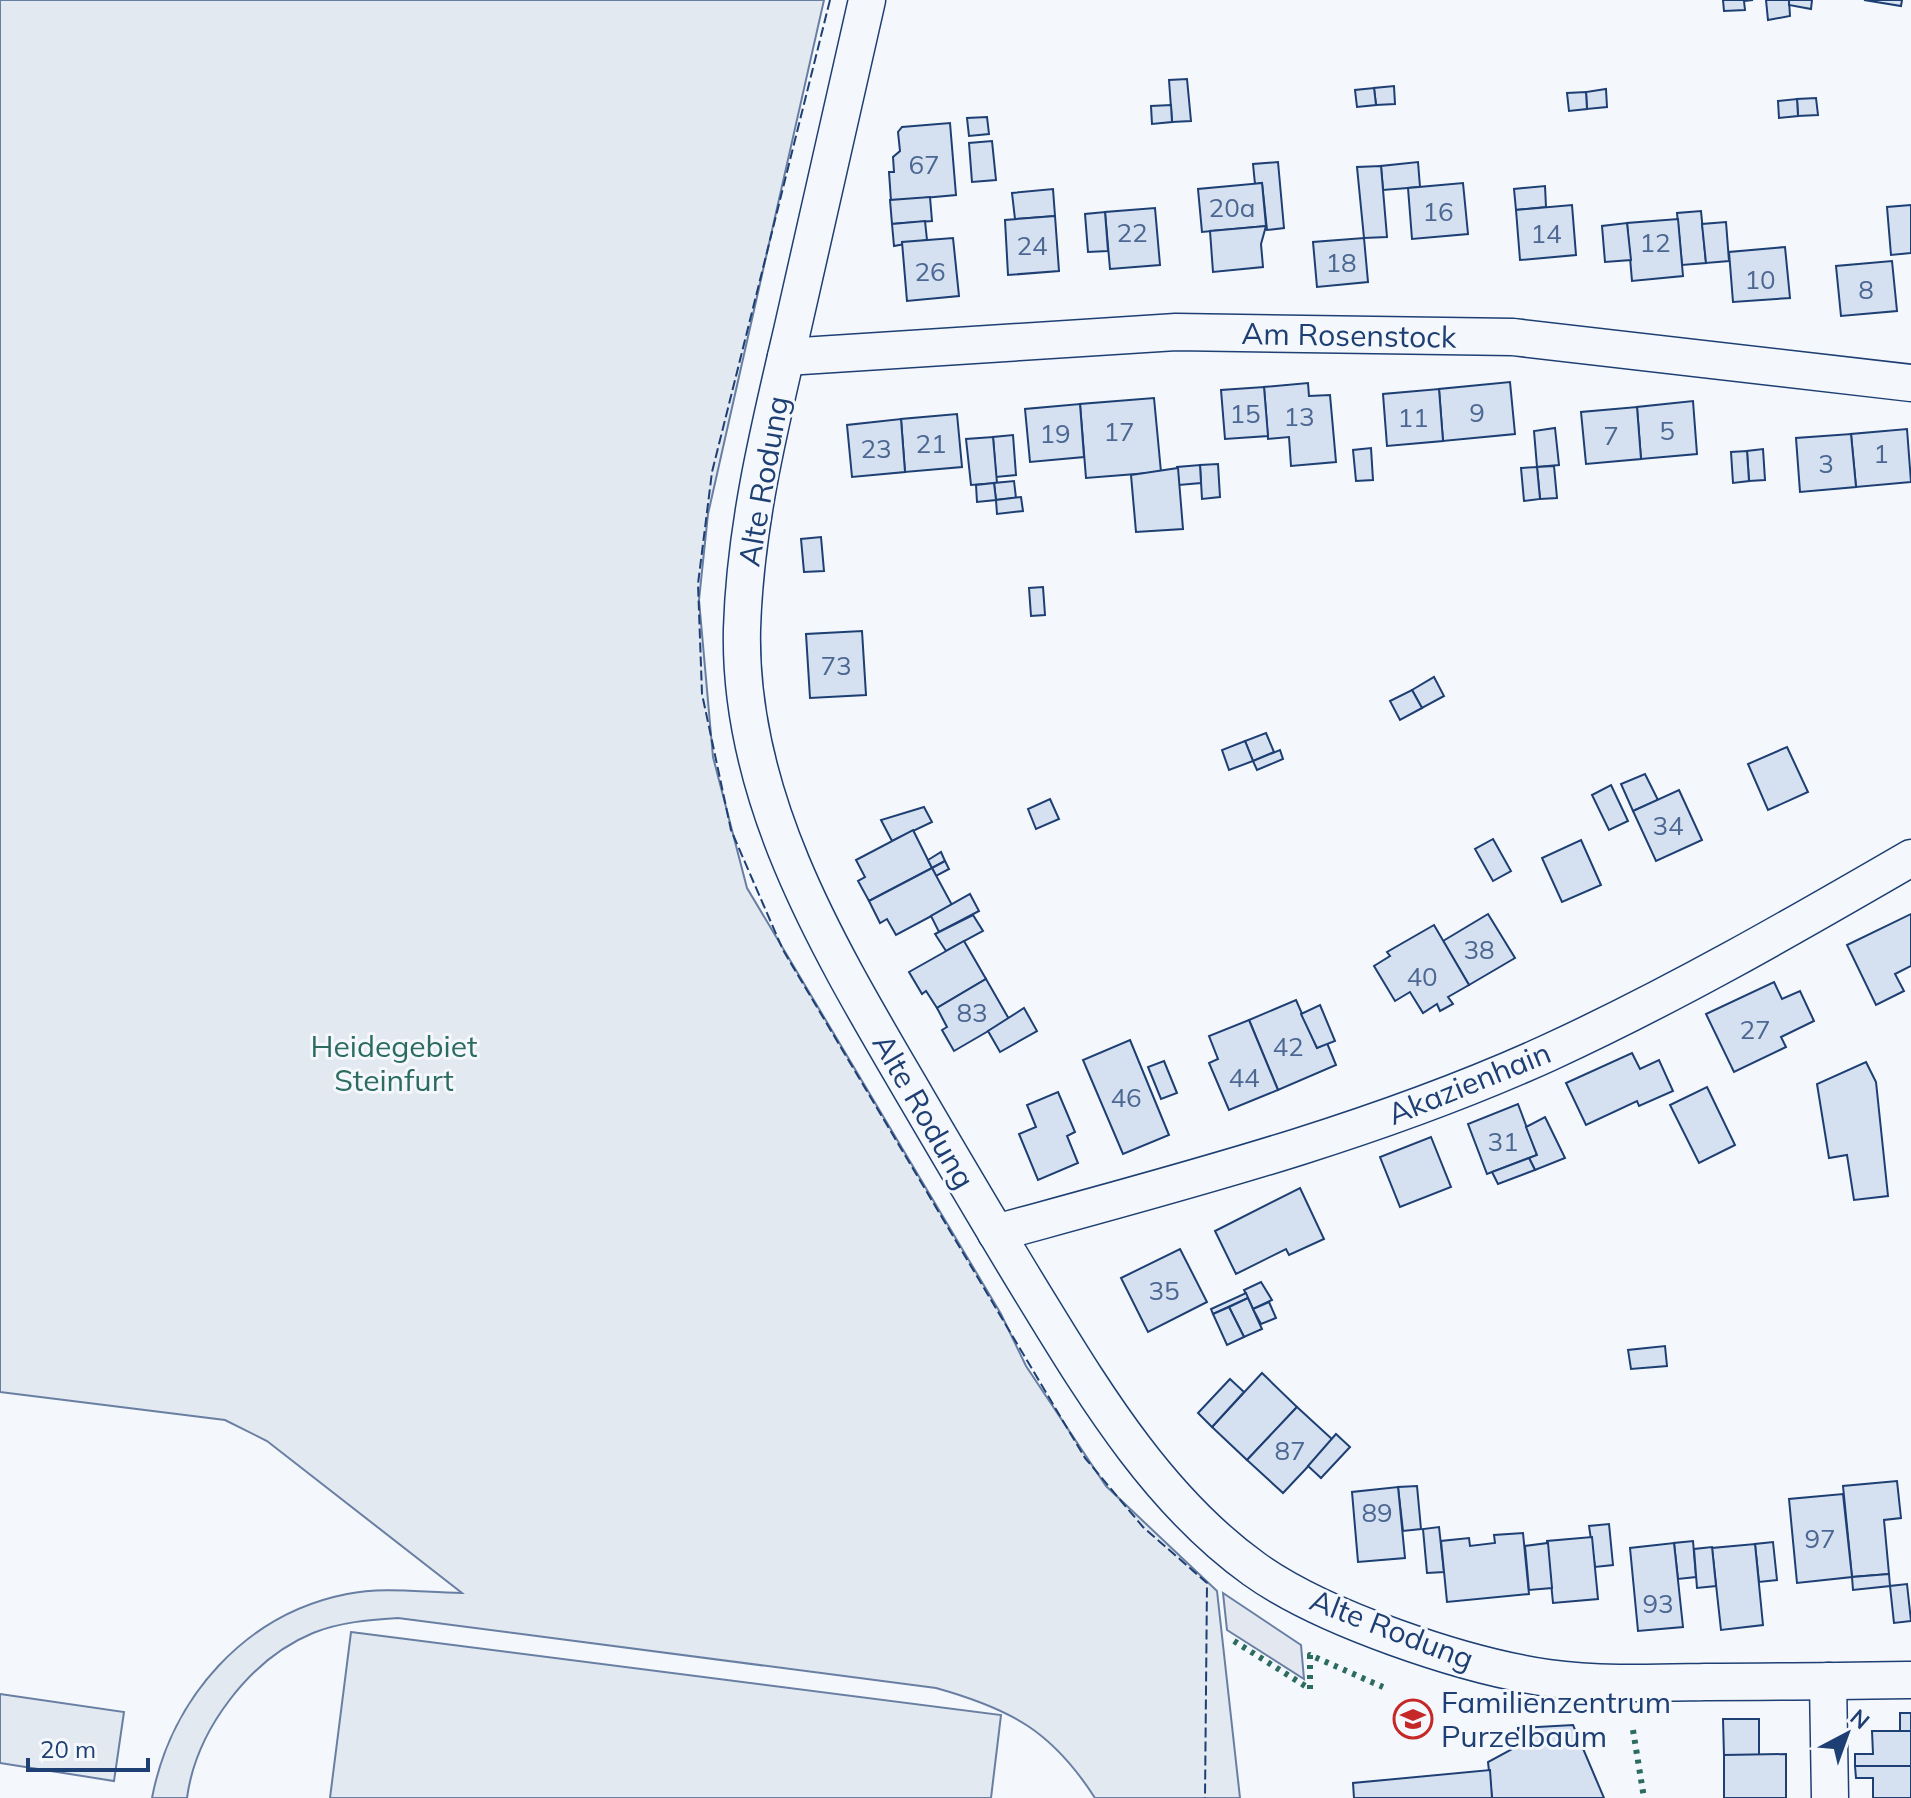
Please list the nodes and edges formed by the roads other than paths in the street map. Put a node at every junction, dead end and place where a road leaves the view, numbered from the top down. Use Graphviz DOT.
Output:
graph roads {
  1 [pos="867,0"];
  2 [pos="786,357"];
  3 [pos="1911,383"];
  4 [pos="1911,858"];
  5 [pos="996,1233"];
  6 [pos="1911,1680"];
  7 [pos="1828,1681"];
  8 [pos="1830,1798"];
  1 -- 2 [label="street, Alte Rodung"];
  2 -- 3 [label="street, Am Rosenstock"];
  2 -- 5 [label="street, Alte Rodung"];
  4 -- 5 [label="street, Akazienhain"];
  5 -- 7 [label="street, Alte Rodung"];
  6 -- 7 [label="street, Alte Rodung"];
  7 -- 8 [label="street"];
}
